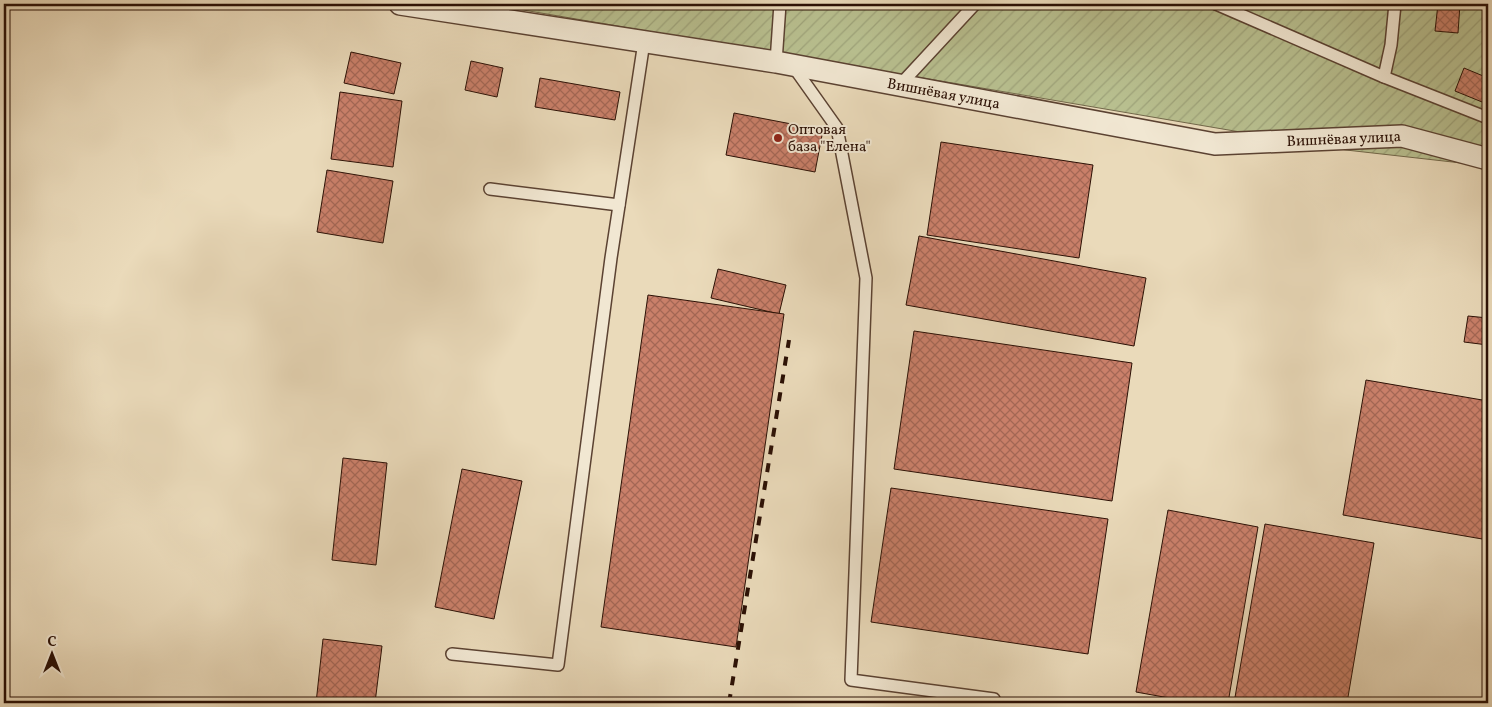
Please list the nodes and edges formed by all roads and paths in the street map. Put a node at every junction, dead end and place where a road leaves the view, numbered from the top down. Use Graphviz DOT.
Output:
graph roads {
  1 [pos="400,4"];
  2 [pos="780,4"];
  3 [pos="975,4"];
  4 [pos="1216,4"];
  5 [pos="1395,4"];
  6 [pos="644,42"];
  7 [pos="784,63"];
  8 [pos="1384,77"];
  9 [pos="900,85"];
  10 [pos="1488,118"];
  11 [pos="1488,159"];
  12 [pos="490,189"];
  13 [pos="619,205"];
  14 [pos="452,654"];
  15 [pos="994,699"];
  1 -- 6 [label="street, Вишнёвая улица"];
  2 -- 7 [label="lane"];
  3 -- 9 [label="lane"];
  4 -- 8 [label="lane"];
  5 -- 8 [label="lane"];
  6 -- 7 [label="street, Вишнёвая улица"];
  6 -- 13 [label="lane"];
  7 -- 9 [label="street, Вишнёвая улица"];
  7 -- 15 [label="lane"];
  8 -- 10 [label="lane"];
  9 -- 11 [label="street, Вишнёвая улица"];
  12 -- 13 [label="lane"];
  13 -- 14 [label="lane"];
}
